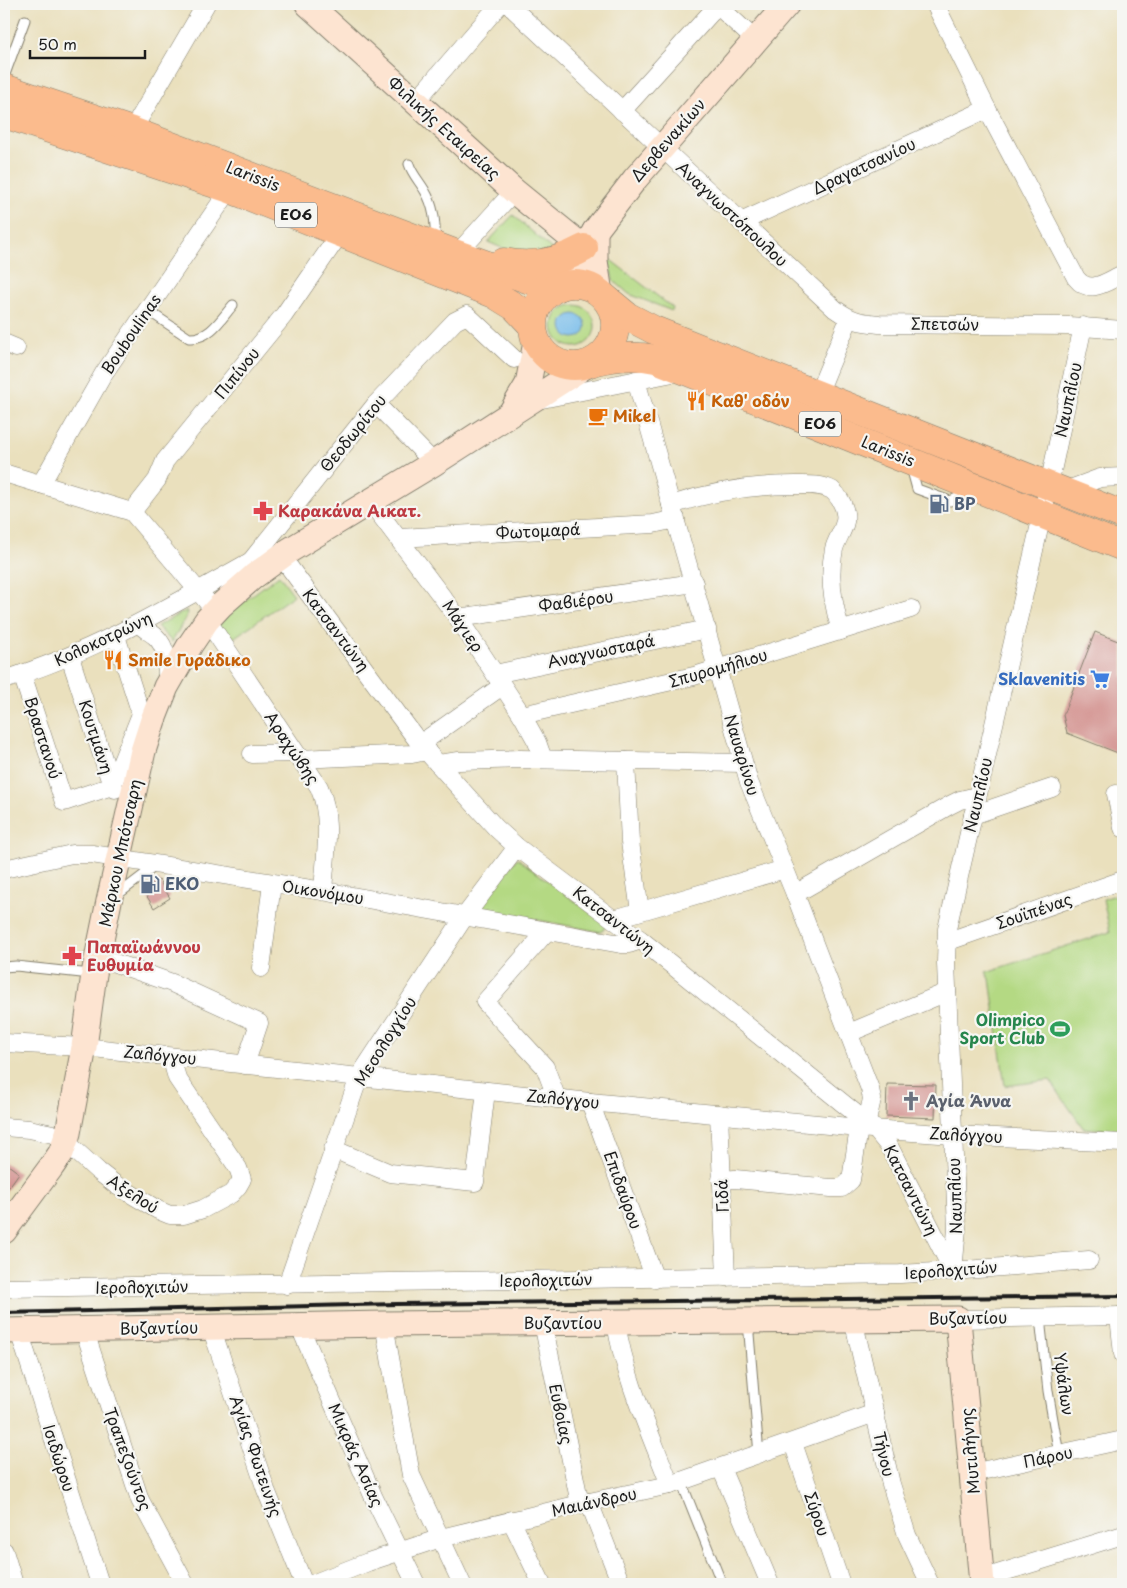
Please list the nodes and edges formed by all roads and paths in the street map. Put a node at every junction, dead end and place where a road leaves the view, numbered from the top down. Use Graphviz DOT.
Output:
graph roads {
  1 [pos="206,4"];
  2 [pos="308,4"];
  3 [pos="500,4"];
  4 [pos="508,4"];
  5 [pos="717,4"];
  6 [pos="787,4"];
  7 [pos="935,4"];
  8 [pos="25,20"];
  9 [pos="755,40"];
  10 [pos="4,77"];
  11 [pos="4,88"];
  12 [pos="415,102"];
  13 [pos="987,109"];
  14 [pos="622,111"];
  15 [pos="4,114"];
  16 [pos="132,130"];
  17 [pos="661,147"];
  18 [pos="409,164"];
  19 [pos="230,189"];
  20 [pos="514,191"];
  21 [pos="741,222"];
  22 [pos="341,232"];
  23 [pos="590,240"];
  24 [pos="446,249"];
  25 [pos="1123,274"];
  26 [pos="561,286"];
  27 [pos="602,295"];
  28 [pos="233,305"];
  29 [pos="147,310"];
  30 [pos="849,319"];
  31 [pos="1083,326"];
  32 [pos="1123,330"];
  33 [pos="534,333"];
  34 [pos="514,359"];
  35 [pos="591,363"];
  36 [pos="685,370"];
  37 [pos="636,380"];
  38 [pos="818,394"];
  39 [pos="534,400"];
  40 [pos="376,404"];
  41 [pos="510,416"];
  42 [pos="434,463"];
  43 [pos="4,473"];
  44 [pos="1123,477"];
  45 [pos="41,484"];
  46 [pos="1057,488"];
  47 [pos="370,501"];
  48 [pos="132,512"];
  49 [pos="673,512"];
  50 [pos="1043,514"];
  51 [pos="1123,515"];
  52 [pos="399,538"];
  53 [pos="1123,547"];
  54 [pos="291,550"];
  55 [pos="251,561"];
  56 [pos="694,583"];
  57 [pos="199,590"];
  58 [pos="911,609"];
  59 [pos="211,616"];
  60 [pos="458,618"];
  61 [pos="139,624"];
  62 [pos="706,629"];
  63 [pos="841,631"];
  64 [pos="116,636"];
  65 [pos="70,657"];
  66 [pos="718,669"];
  67 [pos="22,674"];
  68 [pos="4,680"];
  69 [pos="499,680"];
  70 [pos="166,687"];
  71 [pos="522,715"];
  72 [pos="428,753"];
  73 [pos="252,754"];
  74 [pos="297,756"];
  75 [pos="542,759"];
  76 [pos="626,761"];
  77 [pos="743,763"];
  78 [pos="112,786"];
  79 [pos="1052,788"];
  80 [pos="1116,794"];
  81 [pos="977,796"];
  82 [pos="128,814"];
  83 [pos="973,815"];
  84 [pos="1123,828"];
  85 [pos="517,847"];
  86 [pos="118,858"];
  87 [pos="158,864"];
  88 [pos="4,869"];
  89 [pos="785,870"];
  90 [pos="1123,880"];
  91 [pos="272,884"];
  92 [pos="323,891"];
  93 [pos="795,894"];
  94 [pos="108,901"];
  95 [pos="640,911"];
  96 [pos="465,916"];
  97 [pos="614,918"];
  98 [pos="547,931"];
  99 [pos="641,940"];
  100 [pos="946,942"];
  101 [pos="96,966"];
  102 [pos="4,967"];
  103 [pos="262,968"];
  104 [pos="947,992"];
  105 [pos="849,1033"];
  106 [pos="4,1043"];
  107 [pos="84,1047"];
  108 [pos="171,1057"];
  109 [pos="245,1065"];
  110 [pos="359,1078"];
  111 [pos="486,1091"];
  112 [pos="557,1099"];
  113 [pos="590,1102"];
  114 [pos="719,1114"];
  115 [pos="4,1126"];
  116 [pos="867,1126"];
  117 [pos="953,1135"];
  118 [pos="65,1141"];
  119 [pos="1123,1143"];
  120 [pos="333,1149"];
  121 [pos="721,1180"];
  122 [pos="4,1231"];
  123 [pos="1089,1260"];
  124 [pos="954,1271"];
  125 [pos="726,1277"];
  126 [pos="655,1279"];
  127 [pos="286,1285"];
  128 [pos="4,1288"];
  129 [pos="1121,1316"];
  130 [pos="1040,1318"];
  131 [pos="854,1319"];
  132 [pos="958,1319"];
  133 [pos="748,1322"];
  134 [pos="543,1323"];
  135 [pos="616,1323"];
  136 [pos="384,1324"];
  137 [pos="299,1326"];
  138 [pos="211,1327"];
  139 [pos="84,1329"];
  140 [pos="11,1331"];
  141 [pos="1123,1354"];
  142 [pos="875,1413"];
  143 [pos="1123,1440"];
  144 [pos="793,1443"];
  145 [pos="1059,1454"];
  146 [pos="759,1455"];
  147 [pos="721,1468"];
  148 [pos="972,1473"];
  149 [pos="676,1483"];
  150 [pos="584,1503"];
  151 [pos="511,1520"];
  152 [pos="1123,1535"];
  153 [pos="441,1538"];
  154 [pos="400,1550"];
  155 [pos="4,1551"];
  156 [pos="977,1583"];
  157 [pos="14,1584"];
  158 [pos="100,1584"];
  159 [pos="185,1584"];
  160 [pos="304,1584"];
  161 [pos="312,1584"];
  162 [pos="416,1584"];
  163 [pos="462,1584"];
  164 [pos="542,1584"];
  165 [pos="621,1584"];
  166 [pos="722,1584"];
  167 [pos="770,1584"];
  168 [pos="841,1584"];
  169 [pos="930,1584"];
  1 -- 16 [label="street"];
  2 -- 12 [label="street, Φιλικής Εταιρείας"];
  3 -- 12 [label="street"];
  4 -- 14 [label="street, Αναγνωστόπουλου"];
  5 -- 9 [label="street"];
  5 -- 14 [label="street"];
  6 -- 9 [label="street, Δερβενακίων"];
  7 -- 13 [label="street"];
  8 -- 10 [label="lane"];
  9 -- 17 [label="street, Δερβενακίων"];
  11 -- 16 [label="main road, Larissis / ΕΟ6"];
  12 -- 20 [label="street, Φιλικής Εταιρείας"];
  13 -- 21 [label="street, Δραγατσανίου"];
  13 -- 25 [label="street"];
  14 -- 17 [label="street, Αναγνωστόπουλου"];
  15 -- 19 [label="main road, Larissis / ΕΟ6"];
  16 -- 24 [label="main road, Larissis / ΕΟ6"];
  17 -- 21 [label="street, Αναγνωστόπουλου"];
  17 -- 23 [label="street, Δερβενακίων"];
  18 -- 24 [label="lane"];
  19 -- 22 [label="main road, Larissis / ΕΟ6"];
  19 -- 29 [label="street, Bouboulinas"];
  20 -- 23 [label="street, Φιλικής Εταιρείας"];
  20 -- 24 [label="street"];
  21 -- 30 [label="street, Αναγνωστόπουλου"];
  22 -- 33 [label="main road, Larissis / ΕΟ6"];
  22 -- 48 [label="street, Πιπίνου"];
  23 -- 24 [label="main road"];
  23 -- 26 [label="street, Δερβενακίων"];
  23 -- 27 [label="street"];
  24 -- 26 [label="main road, Larissis / ΕΟ6"];
  26 -- 27 [label="main road, ΕΟ6"];
  26 -- 33 [label="main road"];
  27 -- 35 [label="main road"];
  27 -- 38 [label="main road, Larissis / ΕΟ6"];
  28 -- 29 [label="lane"];
  29 -- 45 [label="street, Bouboulinas"];
  30 -- 31 [label="street, Σπετσών"];
  30 -- 38 [label="street"];
  31 -- 32 [label="street, Σπετσών"];
  31 -- 46 [label="street, Ναυπλίου"];
  33 -- 35 [label="main road, ΕΟ6"];
  33 -- 41 [label="street"];
  34 -- 40 [label="street, Θεοδωρίτου"];
  35 -- 36 [label="main road, Larissis / ΕΟ6"];
  35 -- 39 [label="street, Μάρκου Μπότσαρη"];
  36 -- 37 [label="street"];
  36 -- 50 [label="main road, Larissis / ΕΟ6"];
  37 -- 39 [label="street"];
  37 -- 49 [label="street, Ναυαρίνου"];
  38 -- 46 [label="main road, Larissis / ΕΟ6"];
  39 -- 41 [label="street, Μάρκου Μπότσαρη"];
  40 -- 42 [label="street"];
  40 -- 55 [label="street, Θεοδωρίτου"];
  41 -- 42 [label="street, Μάρκου Μπότσαρη"];
  42 -- 47 [label="street, Μάρκου Μπότσαρη"];
  43 -- 45 [label="street"];
  44 -- 46 [label="street"];
  45 -- 48 [label="street"];
  46 -- 50 [label="street, Ναυπλίου"];
  46 -- 51 [label="main road, Larissis / ΕΟ6"];
  47 -- 52 [label="street, Μάγιερ"];
  47 -- 54 [label="street, Μάρκου Μπότσαρη"];
  48 -- 57 [label="street, Αραχώβης"];
  49 -- 52 [label="street, Φωτομαρά"];
  49 -- 56 [label="street, Ναυαρίνου"];
  49 -- 63 [label="street, Φωτομαρά"];
  50 -- 53 [label="main road, Larissis / ΕΟ6"];
  50 -- 81 [label="street, Ναυπλίου"];
  52 -- 60 [label="street, Μάγιερ"];
  54 -- 55 [label="street, Μάρκου Μπότσαρη"];
  54 -- 59 [label="street, Μάρκου Μπότσαρη"];
  54 -- 72 [label="street, Κατσαντώνη"];
  55 -- 57 [label="street, Μάρκου Μπότσαρη"];
  56 -- 60 [label="street, Φαβιέρου"];
  56 -- 62 [label="street, Ναυαρίνου"];
  57 -- 59 [label="street, Αραχώβης"];
  57 -- 61 [label="street, Κολοκοτρώνη"];
  58 -- 63 [label="street, Σπυρομήλιου"];
  59 -- 70 [label="street, Μάρκου Μπότσαρη"];
  59 -- 74 [label="street, Αραχώβης"];
  60 -- 69 [label="street, Μάγιερ"];
  61 -- 64 [label="street, Κολοκοτρώνη"];
  61 -- 70 [label="street"];
  62 -- 66 [label="street, Ναυαρίνου"];
  62 -- 69 [label="street, Αναγνωσταρά"];
  63 -- 66 [label="street, Σπυρομήλιου"];
  64 -- 65 [label="street, Κολοκοτρώνη"];
  64 -- 78 [label="street"];
  65 -- 67 [label="street, Κολοκοτρώνη"];
  65 -- 78 [label="street, Κουτμάνη"];
  66 -- 71 [label="street, Σπυρομήλιου"];
  66 -- 77 [label="street, Ναυαρίνου"];
  67 -- 68 [label="street, Κολοκοτρώνη"];
  67 -- 78 [label="street, Βραστανού"];
  69 -- 71 [label="street, Μάγιερ"];
  69 -- 72 [label="street, Αναγνωσταρά"];
  70 -- 82 [label="street, Μάρκου Μπότσαρη"];
  71 -- 75 [label="street, Μάγιερ"];
  72 -- 74 [label="street, Αναγνωσταρά"];
  72 -- 75 [label="street"];
  72 -- 85 [label="street, Κατσαντώνη"];
  73 -- 74 [label="street, Αναγνωσταρά"];
  74 -- 92 [label="street, Αραχώβης"];
  75 -- 76 [label="street"];
  76 -- 77 [label="street"];
  76 -- 95 [label="street"];
  77 -- 89 [label="street, Ναυαρίνου"];
  78 -- 82 [label="street, Κουτμάνη"];
  79 -- 83 [label="street"];
  80 -- 84 [label="street"];
  81 -- 83 [label="street, Ναυπλίου"];
  81 -- 93 [label="street"];
  82 -- 86 [label="street, Μάρκου Μπότσαρη"];
  83 -- 100 [label="street, Ναυπλίου"];
  85 -- 96 [label="street, Μεσολογγίου"];
  85 -- 97 [label="street, Κατσαντώνη"];
  86 -- 87 [label="street, Οικονόμου"];
  86 -- 88 [label="street, Οικονόμου"];
  86 -- 94 [label="street, Μάρκου Μπότσαρη"];
  87 -- 91 [label="street, Οικονόμου"];
  87 -- 94 [label="lane"];
  89 -- 93 [label="street, Ναυαρίνου"];
  89 -- 95 [label="street"];
  90 -- 100 [label="street, Σουϊπένας"];
  91 -- 92 [label="street, Οικονόμου"];
  91 -- 103 [label="street"];
  92 -- 96 [label="street, Οικονόμου"];
  93 -- 105 [label="street, Ναυαρίνου"];
  94 -- 101 [label="street, Μάρκου Μπότσαρη"];
  95 -- 97 [label="street"];
  96 -- 98 [label="street, Οικονόμου"];
  96 -- 110 [label="street, Μεσολογγίου"];
  97 -- 99 [label="street, Κατσαντώνη"];
  98 -- 99 [label="street, Οικονόμου"];
  98 -- 112 [label="street"];
  99 -- 116 [label="street, Κατσαντώνη"];
  100 -- 104 [label="street, Ναυπλίου"];
  101 -- 102 [label="lane"];
  101 -- 107 [label="street, Μάρκου Μπότσαρη"];
  101 -- 109 [label="street"];
  104 -- 105 [label="street"];
  104 -- 117 [label="street, Ναυπλίου"];
  105 -- 116 [label="street, Ναυαρίνου"];
  106 -- 107 [label="street, Ζαλόγγου"];
  107 -- 108 [label="street, Ζαλόγγου"];
  107 -- 118 [label="street, Μάρκου Μπότσαρη"];
  108 -- 109 [label="street, Ζαλόγγου"];
  108 -- 118 [label="street, Αξελού"];
  109 -- 110 [label="street, Ζαλόγγου"];
  110 -- 111 [label="street, Ζαλόγγου"];
  110 -- 120 [label="street, Μεσολογγίου"];
  111 -- 112 [label="street, Ζαλόγγου"];
  111 -- 120 [label="street"];
  112 -- 113 [label="street, Ζαλόγγου"];
  113 -- 114 [label="street, Ζαλόγγου"];
  113 -- 126 [label="street, Επιδαύρου"];
  114 -- 116 [label="street, Ζαλόγγου"];
  114 -- 121 [label="street, Γιδά"];
  115 -- 118 [label="street, Αξελού"];
  116 -- 117 [label="street, Ζαλόγγου"];
  116 -- 121 [label="street, Ναυαρίνου"];
  116 -- 124 [label="street, Κατσαντώνη"];
  117 -- 119 [label="street, Ζαλόγγου"];
  117 -- 124 [label="street, Ναυπλίου"];
  118 -- 122 [label="street, Μάρκου Μπότσαρη"];
  120 -- 127 [label="street, Μεσολογγίου"];
  121 -- 125 [label="street, Γιδά"];
  123 -- 124 [label="street, Ιερολοχιτών"];
  124 -- 125 [label="street, Ιερολοχιτών"];
  125 -- 126 [label="street, Ιερολοχιτών"];
  126 -- 127 [label="street, Ιερολοχιτών"];
  127 -- 128 [label="street, Ιερολοχιτών"];
  129 -- 130 [label="street, Βυζαντίου"];
  129 -- 141 [label="street"];
  130 -- 132 [label="street, Βυζαντίου"];
  130 -- 145 [label="lane, Υψάλων"];
  131 -- 132 [label="street, Βυζαντίου"];
  131 -- 133 [label="street, Βυζαντίου"];
  131 -- 142 [label="street, Τήνου"];
  132 -- 148 [label="street, Μυτιλήνης"];
  133 -- 135 [label="street, Βυζαντίου"];
  133 -- 146 [label="lane"];
  134 -- 135 [label="street, Βυζαντίου"];
  134 -- 136 [label="street, Βυζαντίου"];
  134 -- 150 [label="street, Ευβοίας"];
  135 -- 149 [label="street"];
  136 -- 137 [label="street, Βυζαντίου"];
  136 -- 153 [label="street"];
  137 -- 138 [label="street, Βυζαντίου"];
  137 -- 154 [label="street, Μικράς Ασίας"];
  138 -- 139 [label="street, Βυζαντίου"];
  138 -- 160 [label="street, Αγίας Φωτεινής"];
  139 -- 140 [label="street, Βυζαντίου"];
  139 -- 159 [label="street, Τραπεζούντος"];
  140 -- 158 [label="street, Ισιδώρου"];
  142 -- 144 [label="street, Μαιάνδρου"];
  142 -- 169 [label="street, Τήνου"];
  143 -- 145 [label="street, Πάρου"];
  144 -- 146 [label="street, Μαιάνδρου"];
  144 -- 168 [label="street, Σύρου"];
  145 -- 148 [label="street, Πάρου"];
  146 -- 147 [label="street, Μαιάνδρου"];
  147 -- 149 [label="street, Μαιάνδρου"];
  147 -- 167 [label="street"];
  148 -- 156 [label="street, Μυτιλήνης"];
  149 -- 150 [label="street, Μαιάνδρου"];
  149 -- 166 [label="lane"];
  150 -- 151 [label="street, Μαιάνδρου"];
  150 -- 165 [label="street, Ευβοίας"];
  151 -- 153 [label="street, Μαιάνδρου"];
  151 -- 164 [label="street"];
  152 -- 156 [label="street"];
  153 -- 154 [label="street, Μαιάνδρου"];
  153 -- 163 [label="street"];
  154 -- 161 [label="street, Μαιάνδρου"];
  154 -- 162 [label="street, Μικράς Ασίας"];
  155 -- 157 [label="street"];
}
